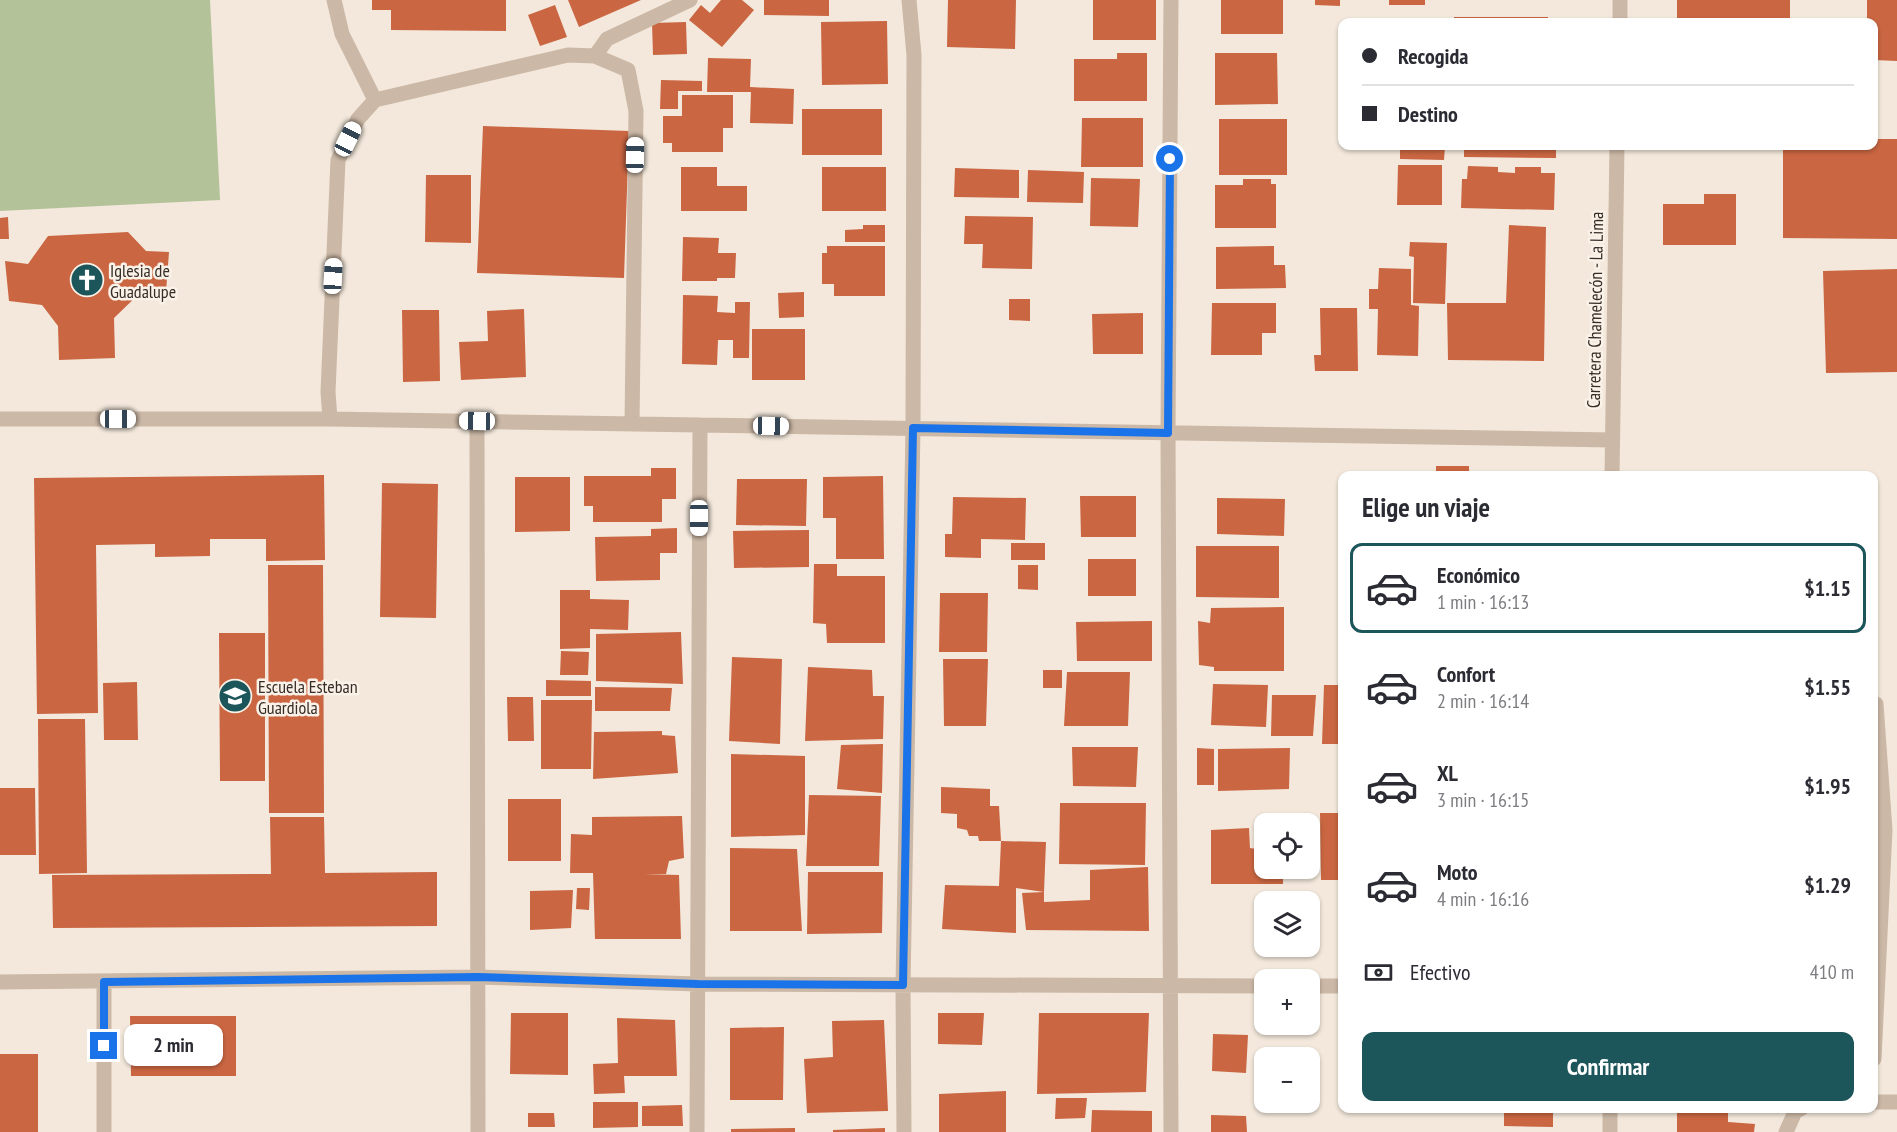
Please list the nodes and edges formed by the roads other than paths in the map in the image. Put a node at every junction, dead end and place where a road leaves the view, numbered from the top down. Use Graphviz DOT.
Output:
graph roads {
  1 [pos="334,0"];
  2 [pos="690,0"];
  3 [pos="909,0"];
  4 [pos="1171,0"];
  5 [pos="1620,0"];
  6 [pos="1620,18"];
  7 [pos="595,56"];
  8 [pos="375,100"];
  9 [pos="1617,150"];
  10 [pos="0,419"];
  11 [pos="330,419"];
  12 [pos="477,421"];
  13 [pos="632,424"];
  14 [pos="700,425"];
  15 [pos="913,428"];
  16 [pos="1168,433"];
  17 [pos="1612,440"];
  18 [pos="1612,471"];
  19 [pos="1878,721"];
  20 [pos="1891,829"];
  21 [pos="478,977"];
  22 [pos="0,982"];
  23 [pos="104,982"];
  24 [pos="698,984"];
  25 [pos="903,985"];
  26 [pos="1171,986"];
  27 [pos="1254,986"];
  28 [pos="1320,986"];
  29 [pos="1338,986"];
  30 [pos="1878,1005"];
  31 [pos="1878,1102"];
  32 [pos="1897,1102"];
  33 [pos="1610,1113"];
  34 [pos="1796,1113"];
  35 [pos="104,1132"];
  36 [pos="478,1132"];
  37 [pos="697,1132"];
  38 [pos="904,1132"];
  39 [pos="1171,1132"];
  40 [pos="1610,1132"];
  41 [pos="1786,1132"];
  1 -- 8 [label="street"];
  2 -- 7 [label="street"];
  3 -- 15 [label="street"];
  4 -- 16 [label="street"];
  5 -- 6 [label="street"];
  7 -- 8 [label="street"];
  7 -- 13 [label="street"];
  8 -- 11 [label="street"];
  9 -- 17 [label="street, Carretera Chamelecón - La Lima"];
  10 -- 11 [label="street"];
  11 -- 12 [label="street"];
  12 -- 13 [label="street"];
  12 -- 21 [label="street"];
  13 -- 14 [label="street"];
  14 -- 15 [label="street"];
  14 -- 24 [label="street"];
  15 -- 16 [label="street"];
  15 -- 25 [label="street"];
  16 -- 17 [label="street"];
  16 -- 26 [label="street"];
  17 -- 18 [label="street, Carretera Chamelecón - La Lima"];
  19 -- 20 [label="street"];
  20 -- 30 [label="street"];
  21 -- 23 [label="street"];
  21 -- 24 [label="street"];
  21 -- 36 [label="street"];
  22 -- 23 [label="street"];
  23 -- 35 [label="street"];
  24 -- 25 [label="street"];
  24 -- 37 [label="street"];
  25 -- 26 [label="street"];
  25 -- 38 [label="street"];
  26 -- 27 [label="street"];
  26 -- 39 [label="street"];
  28 -- 29 [label="street"];
  31 -- 32 [label="street"];
  33 -- 40 [label="street"];
  34 -- 41 [label="street"];
}
